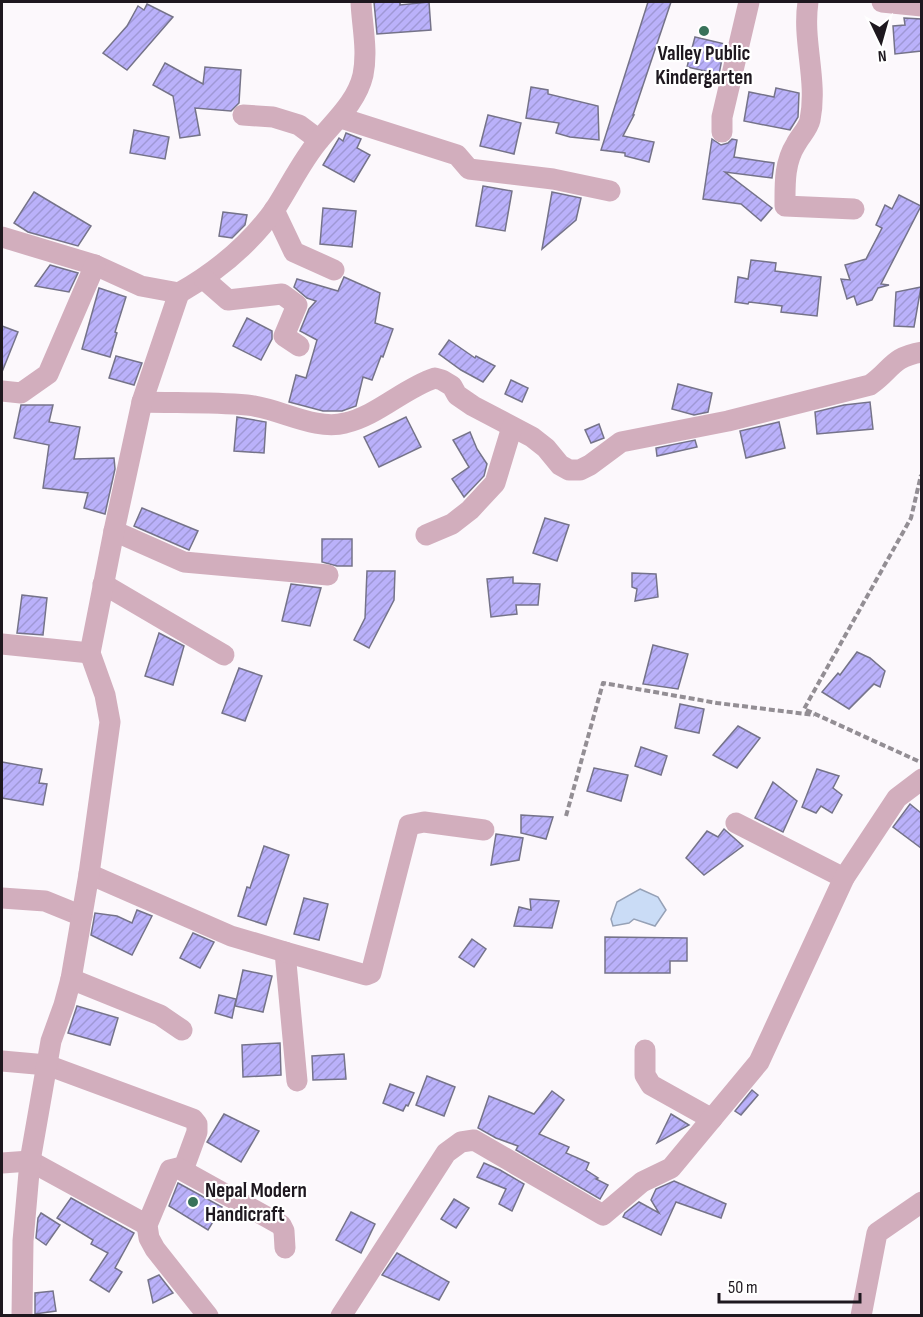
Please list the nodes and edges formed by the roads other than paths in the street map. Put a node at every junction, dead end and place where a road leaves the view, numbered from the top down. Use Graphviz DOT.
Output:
graph roads {
  1 [pos="361,2"];
  2 [pos="749,2"];
  3 [pos="808,2"];
  4 [pos="882,2"];
  5 [pos="921,6"];
  6 [pos="243,115"];
  7 [pos="341,118"];
  8 [pos="722,132"];
  9 [pos="319,140"];
  10 [pos="610,191"];
  11 [pos="854,209"];
  12 [pos="274,210"];
  13 [pos="2,237"];
  14 [pos="95,265"];
  15 [pos="334,270"];
  16 [pos="204,279"];
  17 [pos="179,293"];
  18 [pos="299,346"];
  19 [pos="921,352"];
  20 [pos="2,391"];
  21 [pos="142,402"];
  22 [pos="512,427"];
  23 [pos="114,531"];
  24 [pos="426,535"];
  25 [pos="328,575"];
  26 [pos="103,584"];
  27 [pos="2,644"];
  28 [pos="90,653"];
  29 [pos="224,655"];
  30 [pos="921,779"];
  31 [pos="736,823"];
  32 [pos="484,830"];
  33 [pos="89,874"];
  34 [pos="844,878"];
  35 [pos="2,898"];
  36 [pos="82,916"];
  37 [pos="285,952"];
  38 [pos="71,979"];
  39 [pos="182,1030"];
  40 [pos="645,1050"];
  41 [pos="2,1061"];
  42 [pos="46,1065"];
  43 [pos="297,1081"];
  44 [pos="712,1119"];
  45 [pos="30,1161"];
  46 [pos="2,1163"];
  47 [pos="183,1170"];
  48 [pos="921,1202"];
  49 [pos="147,1225"];
  50 [pos="285,1248"];
  51 [pos="22,1316"];
  52 [pos="208,1316"];
  53 [pos="341,1316"];
  54 [pos="861,1316"];
  1 -- 7 [label="street"];
  2 -- 8 [label="street"];
  3 -- 11 [label="street"];
  4 -- 5 [label="street"];
  6 -- 9 [label="street"];
  7 -- 9 [label="street"];
  7 -- 10 [label="street"];
  9 -- 12 [label="street"];
  12 -- 15 [label="street"];
  12 -- 16 [label="street"];
  13 -- 14 [label="street"];
  14 -- 17 [label="street"];
  14 -- 20 [label="street"];
  16 -- 17 [label="street"];
  16 -- 18 [label="street"];
  17 -- 21 [label="street"];
  19 -- 22 [label="street"];
  21 -- 22 [label="street"];
  21 -- 23 [label="street"];
  22 -- 24 [label="street"];
  23 -- 25 [label="street"];
  23 -- 26 [label="street"];
  26 -- 28 [label="street"];
  26 -- 29 [label="street"];
  27 -- 28 [label="street"];
  28 -- 33 [label="street"];
  30 -- 34 [label="street"];
  31 -- 34 [label="street"];
  32 -- 37 [label="street"];
  33 -- 36 [label="street"];
  33 -- 37 [label="street"];
  34 -- 44 [label="street"];
  35 -- 36 [label="street"];
  36 -- 38 [label="street"];
  37 -- 43 [label="street"];
  38 -- 39 [label="street"];
  38 -- 42 [label="street"];
  40 -- 44 [label="street"];
  41 -- 42 [label="street"];
  42 -- 45 [label="street"];
  42 -- 47 [label="street"];
  44 -- 53 [label="street"];
  45 -- 46 [label="street"];
  45 -- 49 [label="street"];
  45 -- 51 [label="street"];
  47 -- 49 [label="street"];
  47 -- 50 [label="street"];
  48 -- 54 [label="street"];
  49 -- 52 [label="street"];
}
